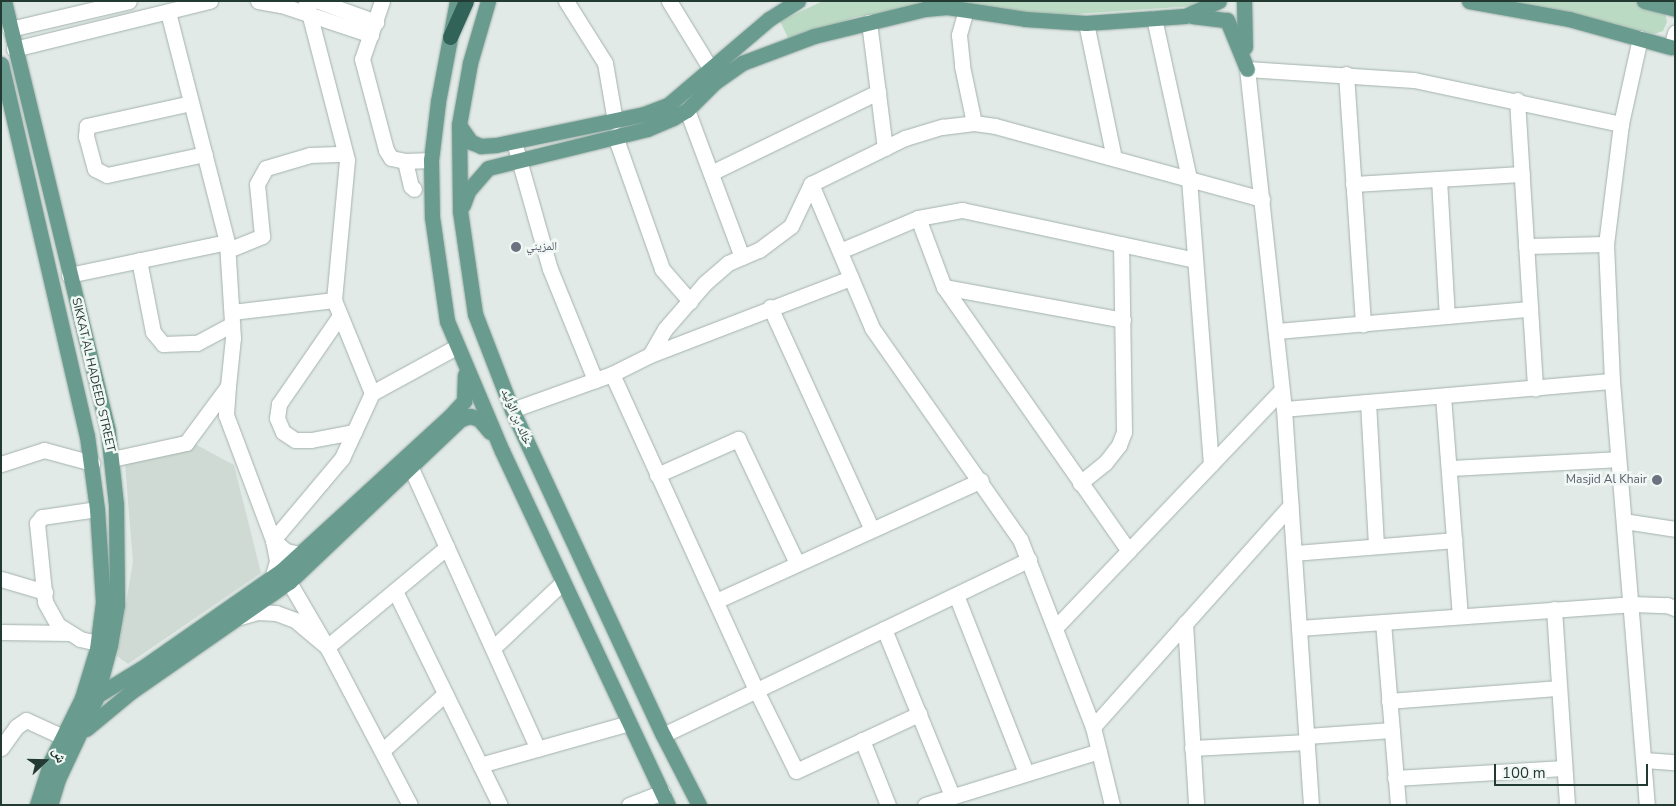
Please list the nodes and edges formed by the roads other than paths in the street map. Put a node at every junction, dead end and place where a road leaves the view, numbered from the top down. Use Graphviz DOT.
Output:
graph roads {
  1 [pos="4,1"];
  2 [pos="210,1"];
  3 [pos="258,1"];
  4 [pos="382,1"];
  5 [pos="457,1"];
  6 [pos="466,1"];
  7 [pos="488,1"];
  8 [pos="566,1"];
  9 [pos="669,1"];
  10 [pos="798,1"];
  11 [pos="1219,1"];
  12 [pos="1244,1"];
  13 [pos="1469,1"];
  14 [pos="1644,1"];
  15 [pos="122,2"];
  16 [pos="311,6"];
  17 [pos="778,7"];
  18 [pos="966,10"];
  19 [pos="1675,10"];
  20 [pos="168,12"];
  21 [pos="1185,16"];
  22 [pos="1154,18"];
  23 [pos="869,22"];
  24 [pos="1086,23"];
  25 [pos="374,28"];
  26 [pos="10,29"];
  27 [pos="450,37"];
  28 [pos="1640,38"];
  29 [pos="1673,40"];
  30 [pos="14,49"];
  31 [pos="1,64"];
  32 [pos="710,68"];
  33 [pos="1248,69"];
  34 [pos="1346,74"];
  35 [pos="878,92"];
  36 [pos="1517,100"];
  37 [pos="192,103"];
  38 [pos="688,110"];
  39 [pos="974,123"];
  40 [pos="1621,124"];
  41 [pos="459,126"];
  42 [pos="615,128"];
  43 [pos="514,142"];
  44 [pos="885,148"];
  45 [pos="205,154"];
  46 [pos="345,154"];
  47 [pos="517,158"];
  48 [pos="1114,158"];
  49 [pos="431,160"];
  50 [pos="405,161"];
  51 [pos="711,172"];
  52 [pos="1522,174"];
  53 [pos="1189,179"];
  54 [pos="1439,179"];
  55 [pos="811,184"];
  56 [pos="1353,184"];
  57 [pos="414,189"];
  58 [pos="1262,199"];
  59 [pos="460,211"];
  60 [pos="918,218"];
  61 [pos="1121,244"];
  62 [pos="1606,244"];
  63 [pos="227,246"];
  64 [pos="1526,246"];
  65 [pos="840,252"];
  66 [pos="742,257"];
  67 [pos="139,260"];
  68 [pos="1195,260"];
  69 [pos="70,275"];
  70 [pos="851,278"];
  71 [pos="944,287"];
  72 [pos="334,300"];
  73 [pos="690,301"];
  74 [pos="770,307"];
  75 [pos="1530,308"];
  76 [pos="1447,316"];
  77 [pos="340,317"];
  78 [pos="232,318"];
  79 [pos="1123,320"];
  80 [pos="1363,324"];
  81 [pos="1276,331"];
  82 [pos="456,347"];
  83 [pos="650,355"];
  84 [pos="612,374"];
  85 [pos="595,380"];
  86 [pos="1612,381"];
  87 [pos="228,386"];
  88 [pos="1535,388"];
  89 [pos="1282,390"];
  90 [pos="372,393"];
  91 [pos="1443,396"];
  92 [pos="1368,402"];
  93 [pos="512,410"];
  94 [pos="1284,410"];
  95 [pos="354,432"];
  96 [pos="502,451"];
  97 [pos="112,459"];
  98 [pos="1618,459"];
  99 [pos="2,463"];
  100 [pos="92,463"];
  101 [pos="1211,464"];
  102 [pos="411,468"];
  103 [pos="1449,468"];
  104 [pos="657,475"];
  105 [pos="981,480"];
  106 [pos="1080,483"];
  107 [pos="1291,505"];
  108 [pos="97,509"];
  109 [pos="1624,521"];
  110 [pos="871,528"];
  111 [pos="1675,529"];
  112 [pos="273,540"];
  113 [pos="1454,540"];
  114 [pos="1376,546"];
  115 [pos="447,547"];
  116 [pos="1128,551"];
  117 [pos="1294,553"];
  118 [pos="300,554"];
  119 [pos="1028,560"];
  120 [pos="797,563"];
  121 [pos="272,578"];
  122 [pos="1,579"];
  123 [pos="288,582"];
  124 [pos="563,582"];
  125 [pos="395,591"];
  126 [pos="45,592"];
  127 [pos="956,595"];
  128 [pos="716,601"];
  129 [pos="1630,604"];
  130 [pos="1675,608"];
  131 [pos="1554,609"];
  132 [pos="1460,616"];
  133 [pos="236,618"];
  134 [pos="1383,622"];
  135 [pos="1185,623"];
  136 [pos="1056,627"];
  137 [pos="1299,628"];
  138 [pos="884,629"];
  139 [pos="1,632"];
  140 [pos="70,633"];
  141 [pos="104,644"];
  142 [pos="327,647"];
  143 [pos="493,648"];
  144 [pos="142,668"];
  145 [pos="1559,688"];
  146 [pos="756,690"];
  147 [pos="445,694"];
  148 [pos="89,698"];
  149 [pos="1389,701"];
  150 [pos="919,714"];
  151 [pos="629,723"];
  152 [pos="1093,726"];
  153 [pos="1392,730"];
  154 [pos="663,735"];
  155 [pos="79,736"];
  156 [pos="63,737"];
  157 [pos="1307,739"];
  158 [pos="862,740"];
  159 [pos="2,747"];
  160 [pos="1192,748"];
  161 [pos="538,749"];
  162 [pos="383,750"];
  163 [pos="1099,751"];
  164 [pos="1644,760"];
  165 [pos="1675,762"];
  166 [pos="480,765"];
  167 [pos="1564,768"];
  168 [pos="1026,773"];
  169 [pos="1395,778"];
  170 [pos="952,796"];
  171 [pos="666,799"];
  172 [pos="37,805"];
  173 [pos="50,805"];
  174 [pos="410,805"];
  175 [pos="500,805"];
  176 [pos="629,805"];
  177 [pos="699,805"];
  178 [pos="888,805"];
  179 [pos="924,805"];
  180 [pos="1112,805"];
  181 [pos="1196,805"];
  182 [pos="1311,805"];
  183 [pos="1398,805"];
  184 [pos="1567,805"];
  185 [pos="1648,805"];
  1 -- 26 [label="main road, SIKKAT AL HADEED STREET"];
  2 -- 20 [label="street"];
  3 -- 16 [label="street"];
  4 -- 25 [label="street"];
  5 -- 27 [label="main road"];
  6 -- 27 [label="highway"];
  7 -- 41 [label="main road, خالد بن الوليد"];
  8 -- 42 [label="street"];
  9 -- 32 [label="street"];
  10 -- 17 [label="main road"];
  11 -- 21 [label="main road"];
  12 -- 33 [label="main road"];
  13 -- 28 [label="main road"];
  14 -- 19 [label="main road"];
  15 -- 26 [label="street"];
  16 -- 25 [label="street"];
  16 -- 46 [label="street"];
  17 -- 32 [label="main road"];
  18 -- 23 [label="main road"];
  18 -- 24 [label="main road"];
  18 -- 39 [label="street"];
  20 -- 30 [label="street"];
  20 -- 37 [label="street"];
  21 -- 22 [label="main road"];
  21 -- 33 [label="main road"];
  22 -- 24 [label="main road"];
  22 -- 53 [label="street"];
  23 -- 35 [label="street"];
  23 -- 38 [label="main road"];
  24 -- 48 [label="street"];
  25 -- 50 [label="street"];
  26 -- 30 [label="main road, SIKKAT AL HADEED STREET"];
  27 -- 49 [label="main road"];
  28 -- 29 [label="main road"];
  28 -- 40 [label="street"];
  30 -- 69 [label="main road, SIKKAT AL HADEED STREET"];
  31 -- 100 [label="main road, SIKKAT AL HADEED STREET"];
  32 -- 42 [label="main road"];
  33 -- 34 [label="street"];
  33 -- 58 [label="street"];
  34 -- 36 [label="street"];
  34 -- 56 [label="street"];
  35 -- 44 [label="street"];
  35 -- 51 [label="street"];
  36 -- 40 [label="street"];
  36 -- 52 [label="street"];
  37 -- 45 [label="street"];
  37 -- 45 [label="street"];
  38 -- 42 [label="main road"];
  38 -- 51 [label="street"];
  39 -- 44 [label="street"];
  39 -- 48 [label="street"];
  40 -- 62 [label="street"];
  41 -- 43 [label="main road"];
  41 -- 59 [label="main road, خالد بن الوليد"];
  42 -- 43 [label="main road"];
  42 -- 47 [label="main road"];
  42 -- 73 [label="street"];
  43 -- 47 [label="street"];
  44 -- 55 [label="street"];
  45 -- 63 [label="street"];
  46 -- 63 [label="street"];
  46 -- 72 [label="street"];
  47 -- 59 [label="main road"];
  47 -- 85 [label="street"];
  48 -- 53 [label="street"];
  49 -- 50 [label="street"];
  49 -- 82 [label="main road"];
  50 -- 57 [label="street"];
  51 -- 66 [label="street"];
  52 -- 54 [label="street"];
  52 -- 64 [label="street"];
  53 -- 58 [label="street"];
  53 -- 68 [label="street"];
  54 -- 56 [label="street"];
  54 -- 76 [label="street"];
  55 -- 65 [label="street"];
  55 -- 66 [label="street"];
  56 -- 80 [label="street"];
  58 -- 81 [label="street"];
  59 -- 93 [label="main road, خالد بن الوليد"];
  60 -- 61 [label="street"];
  60 -- 65 [label="street"];
  60 -- 71 [label="street"];
  61 -- 68 [label="street"];
  61 -- 79 [label="street"];
  62 -- 64 [label="street"];
  62 -- 86 [label="street"];
  63 -- 67 [label="street"];
  63 -- 78 [label="street"];
  64 -- 75 [label="street"];
  65 -- 70 [label="street"];
  66 -- 73 [label="street"];
  67 -- 69 [label="street"];
  67 -- 78 [label="street"];
  68 -- 101 [label="street"];
  69 -- 97 [label="main road, SIKKAT AL HADEED STREET"];
  70 -- 74 [label="street"];
  70 -- 105 [label="street"];
  71 -- 79 [label="street"];
  71 -- 106 [label="street"];
  72 -- 77 [label="street"];
  72 -- 78 [label="street"];
  73 -- 83 [label="street"];
  74 -- 83 [label="street"];
  74 -- 110 [label="street"];
  75 -- 76 [label="street"];
  75 -- 88 [label="street"];
  76 -- 80 [label="street"];
  77 -- 90 [label="street"];
  77 -- 95 [label="street"];
  78 -- 87 [label="street"];
  79 -- 106 [label="street"];
  80 -- 81 [label="street"];
  81 -- 89 [label="street"];
  82 -- 90 [label="street"];
  82 -- 96 [label="main road"];
  82 -- 118 [label="main road"];
  83 -- 84 [label="street"];
  84 -- 85 [label="street"];
  84 -- 104 [label="street"];
  85 -- 93 [label="street"];
  86 -- 88 [label="street"];
  86 -- 98 [label="street"];
  87 -- 97 [label="street"];
  87 -- 112 [label="street"];
  88 -- 91 [label="street"];
  89 -- 94 [label="street"];
  89 -- 101 [label="street"];
  90 -- 95 [label="street"];
  91 -- 92 [label="street"];
  91 -- 103 [label="street"];
  92 -- 94 [label="street"];
  92 -- 114 [label="street"];
  93 -- 154 [label="main road, خالد بن الوليد"];
  94 -- 107 [label="street"];
  95 -- 112 [label="street"];
  96 -- 102 [label="main road"];
  96 -- 124 [label="main road"];
  97 -- 141 [label="main road, SIKKAT AL HADEED STREET"];
  98 -- 103 [label="street"];
  98 -- 109 [label="street"];
  99 -- 100 [label="street"];
  100 -- 108 [label="main road, SIKKAT AL HADEED STREET"];
  101 -- 116 [label="street"];
  102 -- 115 [label="street"];
  102 -- 123 [label="main road"];
  103 -- 113 [label="street"];
  104 -- 120 [label="street"];
  104 -- 128 [label="street"];
  105 -- 110 [label="street"];
  105 -- 119 [label="street"];
  106 -- 116 [label="street"];
  107 -- 117 [label="street"];
  107 -- 135 [label="street"];
  108 -- 126 [label="street"];
  108 -- 141 [label="main road, SIKKAT AL HADEED STREET"];
  109 -- 111 [label="street"];
  109 -- 129 [label="street"];
  110 -- 120 [label="street"];
  112 -- 118 [label="street"];
  112 -- 121 [label="street"];
  113 -- 114 [label="street"];
  113 -- 132 [label="street"];
  114 -- 117 [label="street"];
  115 -- 125 [label="street"];
  115 -- 143 [label="street"];
  116 -- 136 [label="street"];
  117 -- 137 [label="street"];
  118 -- 121 [label="main road"];
  119 -- 127 [label="street"];
  119 -- 136 [label="street"];
  120 -- 128 [label="street"];
  121 -- 144 [label="main road"];
  122 -- 126 [label="street"];
  123 -- 133 [label="main road"];
  123 -- 142 [label="street"];
  124 -- 143 [label="street"];
  124 -- 151 [label="main road"];
  125 -- 142 [label="street"];
  125 -- 147 [label="street"];
  126 -- 140 [label="street"];
  127 -- 138 [label="street"];
  127 -- 168 [label="street"];
  128 -- 146 [label="street"];
  129 -- 130 [label="street"];
  129 -- 131 [label="street"];
  129 -- 164 [label="street"];
  131 -- 132 [label="street"];
  131 -- 145 [label="street"];
  132 -- 134 [label="street"];
  133 -- 142 [label="street"];
  133 -- 155 [label="main road"];
  134 -- 137 [label="street"];
  134 -- 149 [label="street"];
  135 -- 152 [label="street"];
  135 -- 160 [label="street"];
  136 -- 152 [label="street"];
  137 -- 157 [label="street"];
  138 -- 146 [label="street"];
  138 -- 150 [label="street"];
  139 -- 140 [label="street"];
  140 -- 141 [label="street"];
  141 -- 144 [label="main road"];
  141 -- 148 [label="main road, SIKKAT AL HADEED STREET"];
  142 -- 162 [label="street"];
  143 -- 161 [label="street"];
  144 -- 148 [label="main road"];
  145 -- 149 [label="street"];
  145 -- 167 [label="street"];
  146 -- 154 [label="street"];
  146 -- 158 [label="street"];
  147 -- 162 [label="street"];
  147 -- 166 [label="street"];
  148 -- 155 [label="main road, SIKKAT AL HADEED STREET"];
  148 -- 156 [label="main road, SIKKAT AL HADEED STREET"];
  149 -- 153 [label="street"];
  150 -- 158 [label="street"];
  150 -- 170 [label="street"];
  151 -- 161 [label="street"];
  151 -- 171 [label="main road"];
  152 -- 163 [label="street"];
  153 -- 157 [label="street"];
  153 -- 169 [label="street"];
  154 -- 177 [label="main road, خالد بن الوليد"];
  155 -- 173 [label="main road, SIKKAT AL HADEED STREET"];
  156 -- 159 [label="street"];
  156 -- 172 [label="main road, SIKKAT AL HADEED STREET"];
  157 -- 160 [label="street"];
  157 -- 182 [label="street"];
  158 -- 178 [label="street"];
  160 -- 181 [label="street"];
  161 -- 166 [label="street"];
  162 -- 174 [label="street"];
  163 -- 168 [label="street"];
  163 -- 180 [label="street"];
  164 -- 165 [label="street"];
  164 -- 185 [label="street"];
  166 -- 175 [label="street"];
  167 -- 169 [label="street"];
  167 -- 184 [label="street"];
  168 -- 170 [label="street"];
  169 -- 183 [label="street"];
  170 -- 179 [label="street"];
  171 -- 176 [label="street"];
}
